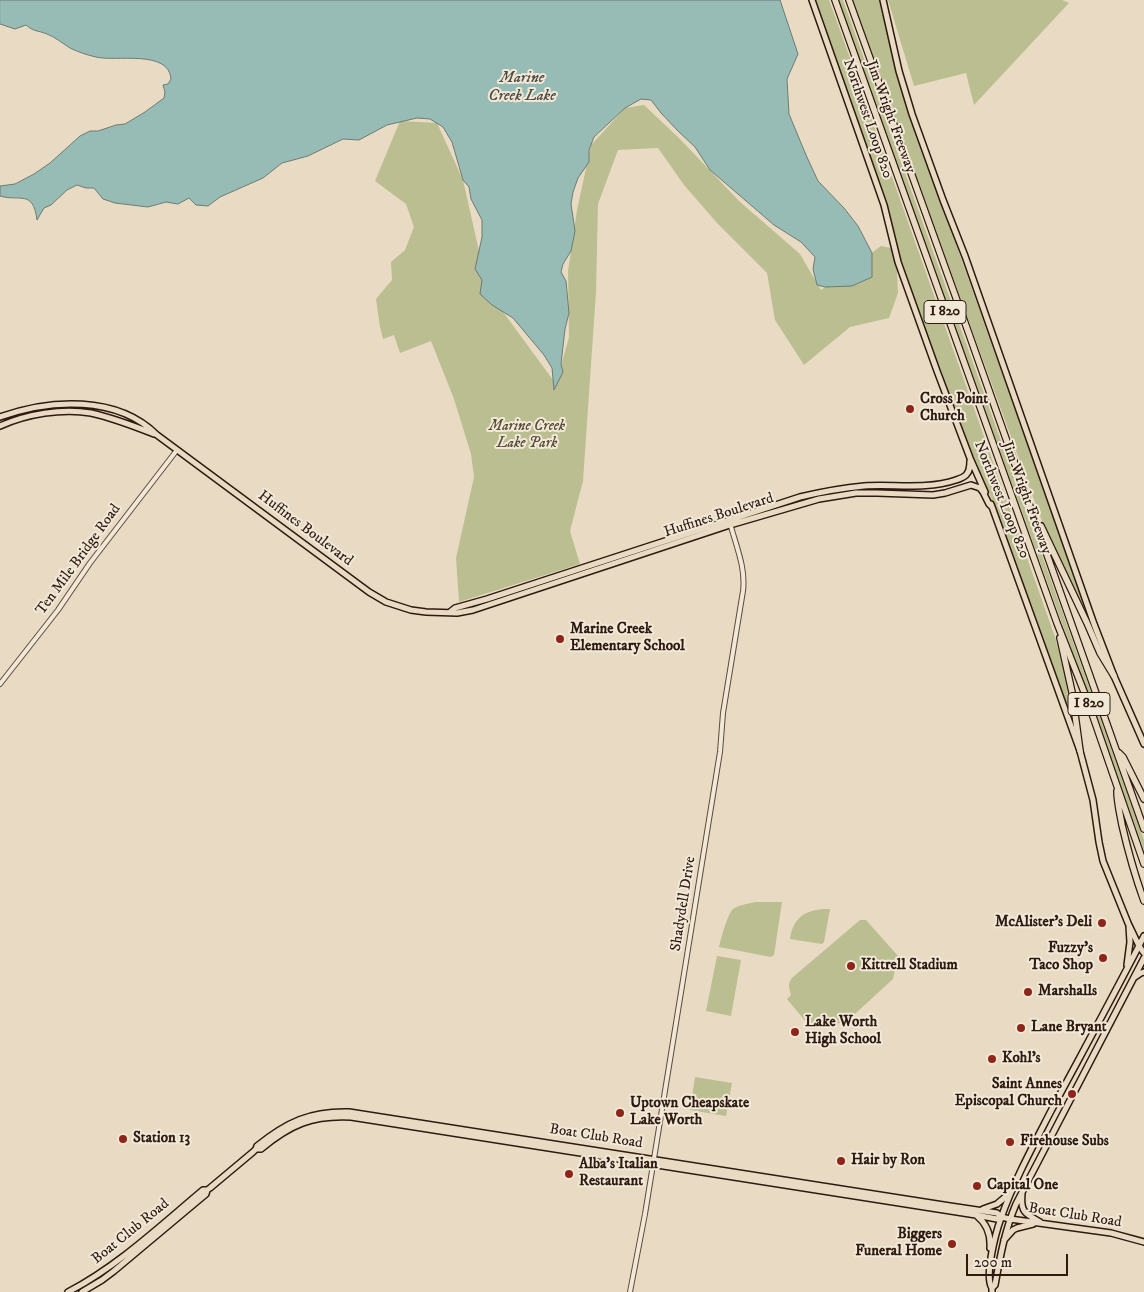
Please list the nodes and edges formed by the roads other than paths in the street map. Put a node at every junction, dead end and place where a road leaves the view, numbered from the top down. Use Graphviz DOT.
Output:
graph roads {
  1 [pos="812,0"];
  2 [pos="835,0"];
  3 [pos="849,0"];
  4 [pos="883,0"];
  5 [pos="0,417"];
  6 [pos="0,426"];
  7 [pos="157,435"];
  8 [pos="176,450"];
  9 [pos="970,458"];
  10 [pos="915,487"];
  11 [pos="1025,493"];
  12 [pos="915,495"];
  13 [pos="819,496"];
  14 [pos="992,507"];
  15 [pos="730,522"];
  16 [pos="1057,623"];
  17 [pos="1114,676"];
  18 [pos="0,684"];
  19 [pos="1144,744"];
  20 [pos="1116,749"];
  21 [pos="1080,751"];
  22 [pos="1117,786"];
  23 [pos="1144,799"];
  24 [pos="1144,829"];
  25 [pos="1144,864"];
  26 [pos="1144,901"];
  27 [pos="1128,923"];
  28 [pos="1144,937"];
  29 [pos="1139,946"];
  30 [pos="1144,953"];
  31 [pos="1144,958"];
  32 [pos="1126,970"];
  33 [pos="1144,972"];
  34 [pos="1133,979"];
  35 [pos="1053,1108"];
  36 [pos="1063,1113"];
  37 [pos="1041,1131"];
  38 [pos="1051,1136"];
  39 [pos="529,1145"];
  40 [pos="585,1148"];
  41 [pos="256,1149"];
  42 [pos="654,1162"];
  43 [pos="207,1190"];
  44 [pos="1023,1190"];
  45 [pos="1012,1191"];
  46 [pos="977,1213"];
  47 [pos="1001,1217"];
  48 [pos="1010,1218"];
  49 [pos="1042,1223"];
  50 [pos="1004,1240"];
  51 [pos="1144,1242"];
  52 [pos="990,1267"];
  53 [pos="992,1290"];
  54 [pos="68,1292"];
  55 [pos="82,1292"];
  56 [pos="630,1292"];
  1 -- 9 [label="main road, Northwest Loop 820"];
  2 -- 16 [label="highway, Jim Wright Freeway / I 820"];
  3 -- 11 [label="highway, Jim Wright Freeway / I 820"];
  4 -- 17 [label="main road"];
  5 -- 7 [label="main road, Huffines Boulevard"];
  6 -- 7 [label="main road, Huffines Boulevard"];
  7 -- 8 [label="main road, Huffines Boulevard"];
  8 -- 15 [label="main road, Huffines Boulevard"];
  8 -- 18 [label="street, Ten Mile Bridge Road"];
  9 -- 10 [label="main road, Huffines Boulevard"];
  9 -- 14 [label="main road, Northwest Loop 820"];
  10 -- 12 [label="main road"];
  10 -- 13 [label="main road, Huffines Boulevard"];
  11 -- 17 [label="highway"];
  11 -- 20 [label="highway, Jim Wright Freeway / I 820"];
  12 -- 13 [label="main road, Huffines Boulevard"];
  12 -- 14 [label="main road, Huffines Boulevard"];
  13 -- 15 [label="main road, Huffines Boulevard"];
  14 -- 21 [label="main road, Northwest Loop 820"];
  15 -- 42 [label="street, Shadydell Drive"];
  16 -- 21 [label="highway"];
  16 -- 22 [label="highway, Jim Wright Freeway / I 820"];
  17 -- 19 [label="main road"];
  20 -- 23 [label="highway"];
  20 -- 24 [label="highway, Jim Wright Freeway / I 820"];
  21 -- 27 [label="main road, Northwest Loop 820"];
  22 -- 25 [label="highway, Jim Wright Freeway / I 820"];
  22 -- 26 [label="highway"];
  27 -- 29 [label="main road, Northwest Loop 820"];
  27 -- 32 [label="main road"];
  28 -- 29 [label="main road"];
  29 -- 30 [label="main road, Northwest Loop 820"];
  29 -- 32 [label="main road"];
  31 -- 34 [label="main road"];
  32 -- 35 [label="main road"];
  33 -- 34 [label="main road"];
  34 -- 36 [label="main road"];
  35 -- 36 [label="main road"];
  35 -- 37 [label="main road"];
  36 -- 38 [label="main road"];
  37 -- 38 [label="main road"];
  37 -- 45 [label="main road"];
  38 -- 44 [label="main road"];
  39 -- 40 [label="main road"];
  39 -- 41 [label="main road, Boat Club Road"];
  39 -- 42 [label="main road, Boat Club Road"];
  40 -- 41 [label="main road, Boat Club Road"];
  40 -- 42 [label="main road, Boat Club Road"];
  41 -- 43 [label="main road, Boat Club Road"];
  42 -- 46 [label="main road, Boat Club Road"];
  42 -- 56 [label="street, Shadydell Drive"];
  43 -- 54 [label="main road, Boat Club Road"];
  43 -- 55 [label="main road, Boat Club Road"];
  44 -- 48 [label="main road"];
  44 -- 49 [label="main road"];
  45 -- 46 [label="main road"];
  45 -- 47 [label="main road"];
  46 -- 47 [label="main road, Boat Club Road"];
  46 -- 52 [label="main road"];
  47 -- 48 [label="main road, Boat Club Road"];
  47 -- 52 [label="main road"];
  48 -- 49 [label="main road, Boat Club Road"];
  48 -- 50 [label="main road"];
  49 -- 50 [label="main road"];
  49 -- 51 [label="main road, Boat Club Road"];
  50 -- 53 [label="main road"];
  52 -- 53 [label="main road"];
}
